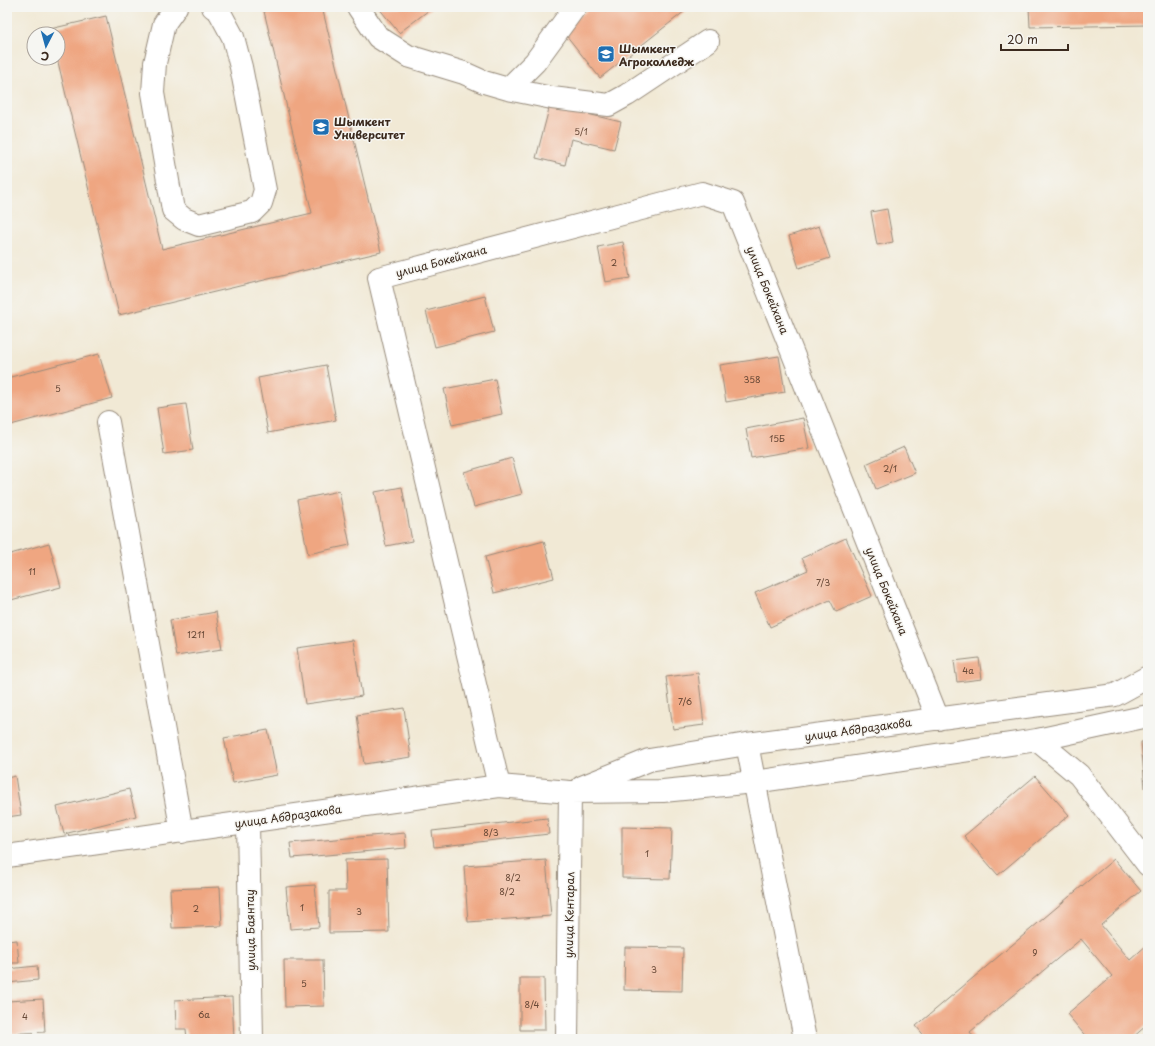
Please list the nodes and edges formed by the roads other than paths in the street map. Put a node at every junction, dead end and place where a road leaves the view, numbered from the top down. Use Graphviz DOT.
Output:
graph roads {
  1 [pos="176,7"];
  2 [pos="213,7"];
  3 [pos="358,7"];
  4 [pos="574,7"];
  5 [pos="708,41"];
  6 [pos="508,90"];
  7 [pos="108,422"];
  8 [pos="1148,677"];
  9 [pos="1148,716"];
  10 [pos="938,719"];
  11 [pos="1037,740"];
  12 [pos="747,744"];
  13 [pos="754,782"];
  14 [pos="499,786"];
  15 [pos="570,792"];
  16 [pos="248,822"];
  17 [pos="182,832"];
  18 [pos="7,856"];
  19 [pos="1148,865"];
  20 [pos="252,1039"];
  21 [pos="567,1039"];
  22 [pos="805,1039"];
  1 -- 2 [label="street"];
  3 -- 6 [label="street"];
  4 -- 6 [label="street"];
  5 -- 6 [label="street"];
  7 -- 17 [label="street"];
  8 -- 10 [label="street, улица Абдразакова"];
  9 -- 11 [label="street, улица Абдразакова"];
  10 -- 12 [label="street, улица Абдразакова"];
  10 -- 14 [label="street, улица Бокейхана"];
  11 -- 13 [label="street, улица Абдразакова"];
  11 -- 19 [label="street"];
  12 -- 13 [label="street"];
  12 -- 15 [label="street, улица Абдразакова"];
  13 -- 15 [label="street, улица Абдразакова"];
  13 -- 22 [label="street"];
  14 -- 15 [label="street, улица Абдразакова"];
  14 -- 16 [label="street, улица Абдразакова"];
  15 -- 21 [label="street, улица Кентарал"];
  16 -- 17 [label="street, улица Абдразакова"];
  16 -- 20 [label="street, улица Баянтау"];
  17 -- 18 [label="street, улица Абдразакова"];
}
